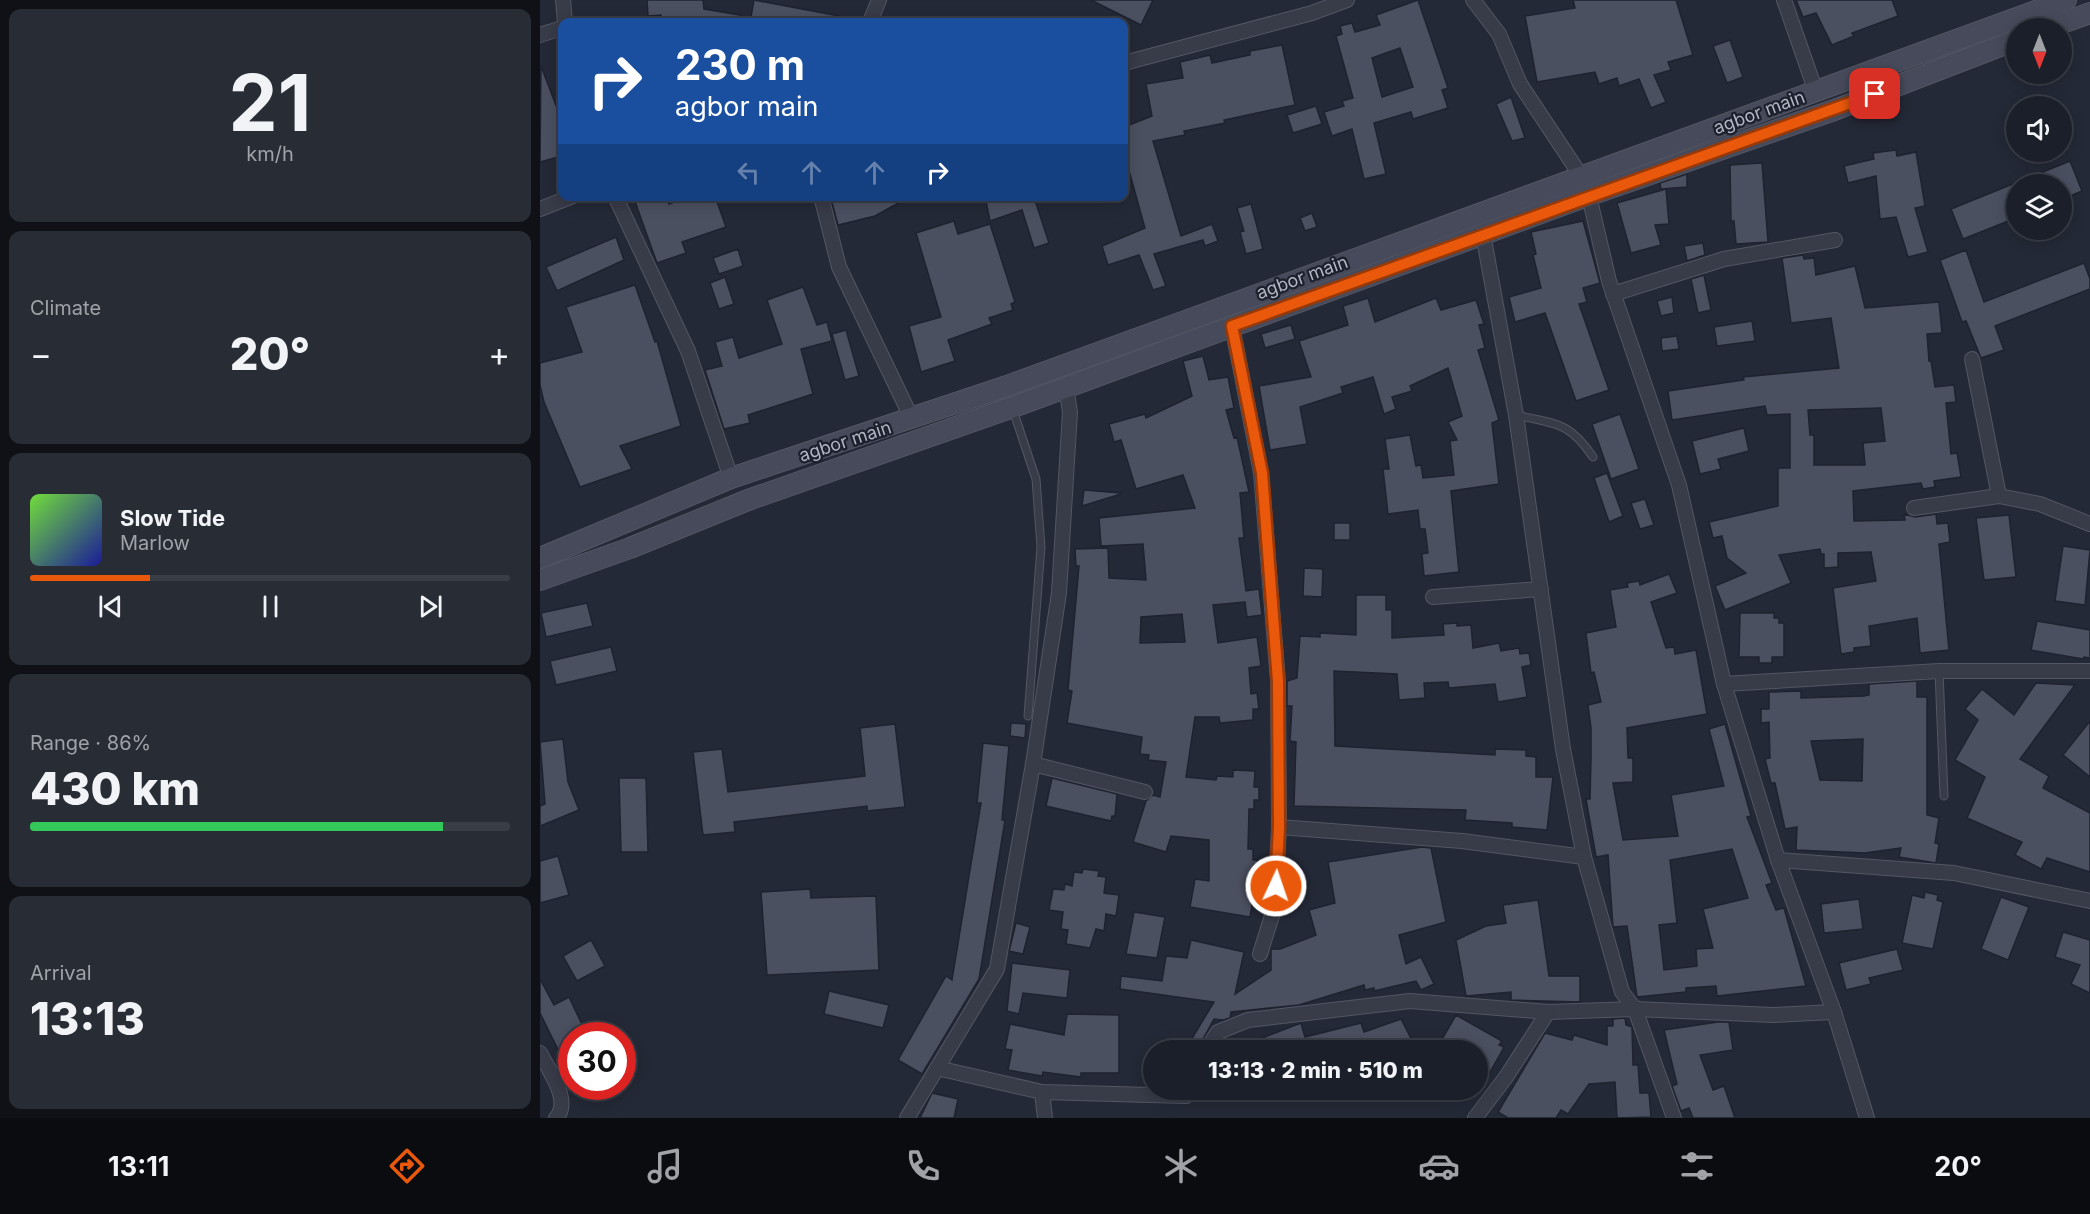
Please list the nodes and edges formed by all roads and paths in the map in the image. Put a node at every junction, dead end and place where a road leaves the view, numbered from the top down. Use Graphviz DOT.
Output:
graph roads {
  1 [pos="563,0"];
  2 [pos="879,0"];
  3 [pos="1347,0"];
  4 [pos="1473,0"];
  5 [pos="1784,0"];
  6 [pos="2066,0"];
  7 [pos="2090,13"];
  8 [pos="565,18"];
  9 [pos="872,18"];
  10 [pos="2072,19"];
  11 [pos="558,29"];
  12 [pos="540,35"];
  13 [pos="2006,44"];
  14 [pos="1128,62"];
  15 [pos="1816,92"];
  16 [pos="1581,176"];
  17 [pos="1589,196"];
  18 [pos="560,201"];
  19 [pos="617,201"];
  20 [pos="822,201"];
  21 [pos="540,209"];
  22 [pos="1483,234"];
  23 [pos="1835,240"];
  24 [pos="1385,246"];
  25 [pos="1391,267"];
  26 [pos="1613,294"];
  27 [pos="1232,326"];
  28 [pos="1972,359"];
  29 [pos="1066,387"];
  30 [pos="1013,407"];
  31 [pos="1516,415"];
  32 [pos="912,419"];
  33 [pos="1593,456"];
  34 [pos="731,478"];
  35 [pos="1999,496"];
  36 [pos="1914,508"];
  37 [pos="2090,524"];
  38 [pos="540,558"];
  39 [pos="540,580"];
  40 [pos="1541,589"];
  41 [pos="1433,597"];
  42 [pos="1940,671"];
  43 [pos="2090,671"];
  44 [pos="1724,684"];
  45 [pos="1028,716"];
  46 [pos="1033,764"];
  47 [pos="1145,792"];
  48 [pos="1944,796"];
  49 [pos="1279,827"];
  50 [pos="1584,857"];
  51 [pos="1778,860"];
  52 [pos="2090,901"];
  53 [pos="1260,954"];
  54 [pos="1635,1009"];
  55 [pos="1548,1012"];
  56 [pos="1834,1012"];
  57 [pos="1213,1040"];
  58 [pos="540,1053"];
  59 [pos="937,1068"];
  60 [pos="1042,1092"];
  61 [pos="1143,1095"];
  62 [pos="556,1118"];
  63 [pos="907,1118"];
  64 [pos="1045,1118"];
  65 [pos="1475,1118"];
  66 [pos="1674,1118"];
  67 [pos="1867,1118"];
  1 -- 8 [label="street"];
  2 -- 9 [label="street"];
  3 -- 14 [label="street"];
  4 -- 16 [label="street"];
  5 -- 15 [label="street"];
  6 -- 15 [label="main road, agbor main"];
  7 -- 10 [label="main road"];
  11 -- 12 [label="street"];
  13 -- 17 [label="main road, agbor main"];
  15 -- 16 [label="main road, agbor main"];
  16 -- 24 [label="main road, agbor main"];
  17 -- 22 [label="main road, agbor main"];
  17 -- 26 [label="street"];
  18 -- 21 [label="street"];
  19 -- 34 [label="street"];
  20 -- 32 [label="street"];
  22 -- 25 [label="main road, agbor main"];
  22 -- 31 [label="street"];
  23 -- 26 [label="street"];
  24 -- 25 [label="main road"];
  24 -- 32 [label="main road, agbor main"];
  25 -- 27 [label="main road, agbor main"];
  26 -- 44 [label="street"];
  27 -- 29 [label="main road, agbor main"];
  27 -- 49 [label="street"];
  28 -- 35 [label="street"];
  29 -- 30 [label="main road, agbor main"];
  29 -- 46 [label="street"];
  30 -- 39 [label="main road, agbor main"];
  30 -- 45 [label="lane"];
  31 -- 33 [label="lane"];
  31 -- 40 [label="street"];
  32 -- 34 [label="main road, agbor main"];
  34 -- 38 [label="main road, agbor main"];
  35 -- 36 [label="street"];
  35 -- 37 [label="street"];
  40 -- 41 [label="street"];
  40 -- 50 [label="street"];
  42 -- 43 [label="street"];
  42 -- 44 [label="street"];
  42 -- 48 [label="lane"];
  44 -- 51 [label="street"];
  46 -- 47 [label="street"];
  46 -- 59 [label="street"];
  49 -- 50 [label="street"];
  49 -- 53 [label="street"];
  50 -- 54 [label="street"];
  51 -- 52 [label="street"];
  51 -- 56 [label="street"];
  54 -- 55 [label="street"];
  54 -- 56 [label="street"];
  54 -- 66 [label="street"];
  55 -- 57 [label="street"];
  55 -- 65 [label="street"];
  56 -- 67 [label="street"];
  58 -- 62 [label="street"];
  59 -- 60 [label="street"];
  59 -- 63 [label="street"];
  60 -- 61 [label="street"];
  60 -- 64 [label="street"];
}
